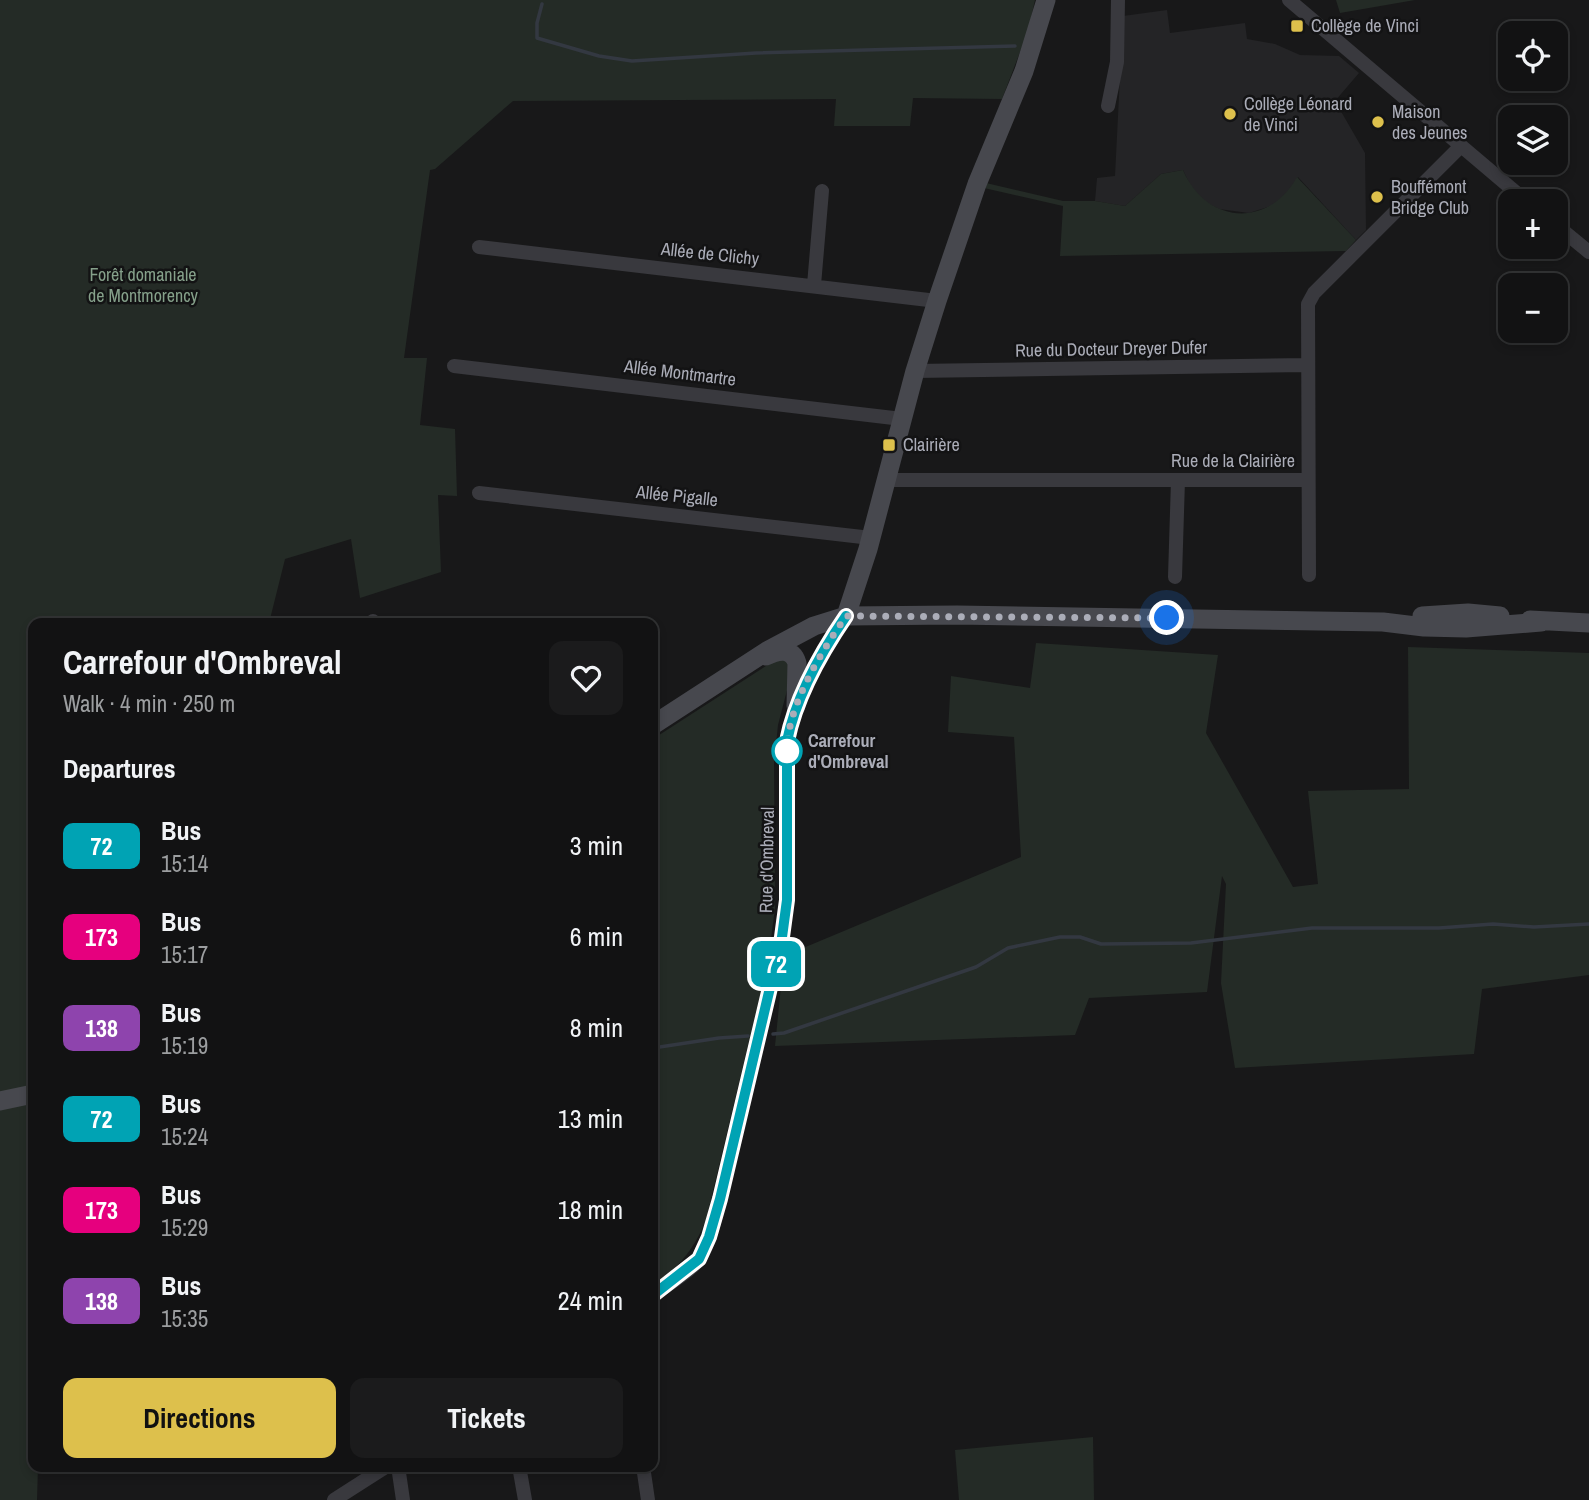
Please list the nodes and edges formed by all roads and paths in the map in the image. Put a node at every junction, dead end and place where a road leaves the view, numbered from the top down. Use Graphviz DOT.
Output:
graph roads {
  1 [pos="1046,0"];
  2 [pos="1118,0"];
  3 [pos="1289,0"];
  4 [pos="1108,106"];
  5 [pos="1461,146"];
  6 [pos="1512,189"];
  7 [pos="822,191"];
  8 [pos="1568,235"];
  9 [pos="479,247"];
  10 [pos="1589,252"];
  11 [pos="814,285"];
  12 [pos="937,301"];
  13 [pos="1307,365"];
  14 [pos="454,366"];
  15 [pos="915,371"];
  16 [pos="902,419"];
  17 [pos="886,480"];
  18 [pos="1178,480"];
  19 [pos="1308,480"];
  20 [pos="479,493"];
  21 [pos="871,538"];
  22 [pos="1309,575"];
  23 [pos="1175,577"];
  24 [pos="846,616"];
  25 [pos="1589,623"];
  26 [pos="742,666"];
  27 [pos="796,706"];
  28 [pos="658,722"];
  29 [pos="28,1095"];
  30 [pos="0,1101"];
  31 [pos="658,1291"];
  32 [pos="378,1472"];
  33 [pos="399,1472"];
  34 [pos="520,1472"];
  35 [pos="644,1472"];
  36 [pos="334,1500"];
  37 [pos="403,1500"];
  38 [pos="525,1500"];
  39 [pos="648,1500"];
  1 -- 12 [label="main road"];
  2 -- 4 [label="street"];
  3 -- 5 [label="street"];
  5 -- 6 [label="street"];
  5 -- 13 [label="street, Rue de la Clairière"];
  7 -- 11 [label="street"];
  8 -- 10 [label="street"];
  9 -- 11 [label="street, Allée de Clichy"];
  11 -- 12 [label="street, Allée de Clichy"];
  12 -- 15 [label="main road"];
  13 -- 15 [label="street, Rue du Docteur Dreyer Dufer"];
  13 -- 19 [label="street, Rue de la Clairière"];
  14 -- 16 [label="street, Allée Montmartre"];
  15 -- 16 [label="main road"];
  16 -- 17 [label="main road"];
  17 -- 18 [label="street, Rue de la Clairière"];
  17 -- 21 [label="main road"];
  18 -- 19 [label="street, Rue de la Clairière"];
  18 -- 23 [label="street"];
  19 -- 22 [label="street"];
  20 -- 21 [label="street, Allée Pigalle"];
  21 -- 24 [label="main road"];
  24 -- 25 [label="main road"];
  24 -- 26 [label="main road"];
  24 -- 27 [label="street, Rue d'Ombreval"];
  26 -- 27 [label="main road"];
  26 -- 28 [label="main road"];
  27 -- 31 [label="street, Rue d'Ombreval"];
  29 -- 30 [label="main road"];
  32 -- 36 [label="street"];
  33 -- 37 [label="street"];
  34 -- 38 [label="street"];
  35 -- 39 [label="street"];
}
